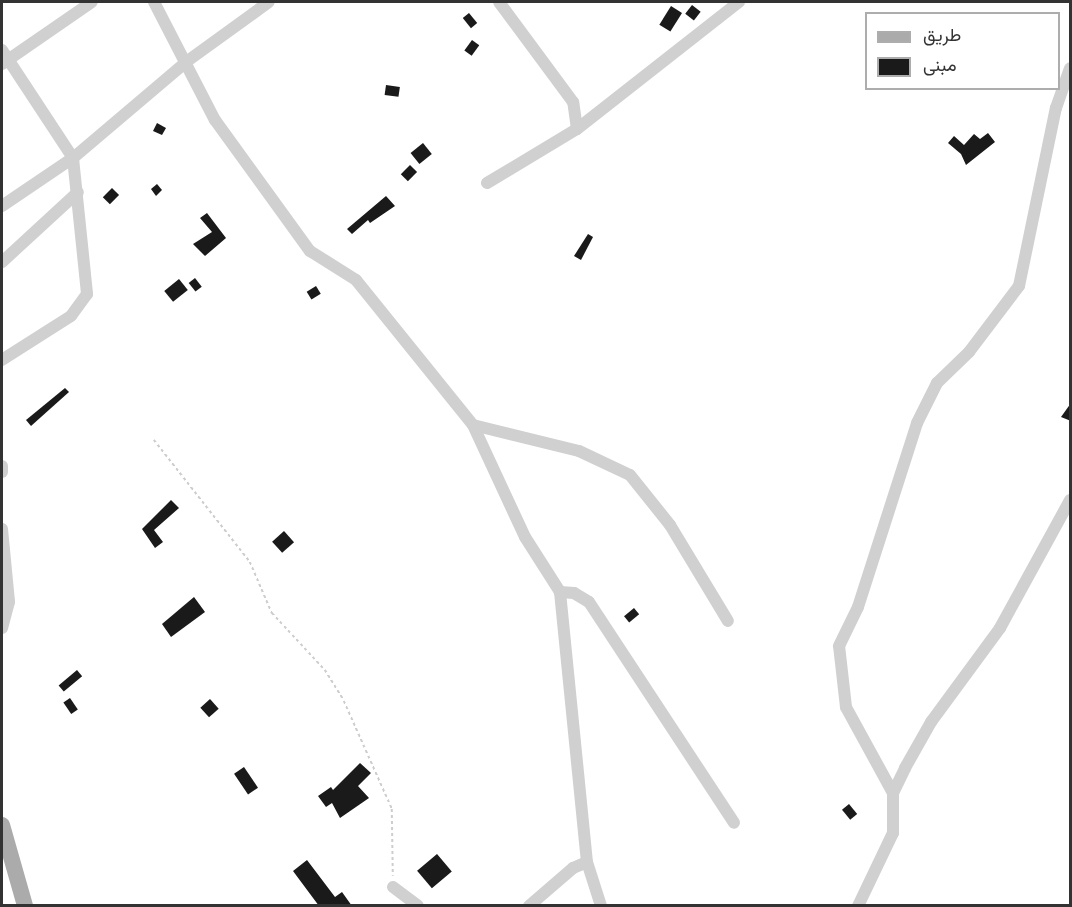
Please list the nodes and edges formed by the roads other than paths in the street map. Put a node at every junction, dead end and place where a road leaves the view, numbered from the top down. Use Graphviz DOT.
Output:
graph roads {
  1 [pos="92,2"];
  2 [pos="154,2"];
  3 [pos="269,2"];
  4 [pos="500,2"];
  5 [pos="739,2"];
  6 [pos="4,58"];
  7 [pos="186,62"];
  8 [pos="1071,68"];
  9 [pos="577,129"];
  10 [pos="73,158"];
  11 [pos="487,183"];
  12 [pos="78,192"];
  13 [pos="2,206"];
  14 [pos="2,262"];
  15 [pos="2,360"];
  16 [pos="473,425"];
  17 [pos="2,466"];
  18 [pos="2,472"];
  19 [pos="1071,500"];
  20 [pos="2,529"];
  21 [pos="560,592"];
  22 [pos="728,621"];
  23 [pos="2,628"];
  24 [pos="893,793"];
  25 [pos="734,823"];
  26 [pos="2,825"];
  27 [pos="587,862"];
  28 [pos="393,886"];
  29 [pos="25,906"];
  30 [pos="418,906"];
  31 [pos="529,906"];
  32 [pos="601,906"];
  33 [pos="858,906"];
  1 -- 6 [label="street"];
  2 -- 7 [label="street"];
  3 -- 7 [label="street"];
  4 -- 9 [label="street"];
  5 -- 9 [label="street"];
  6 -- 10 [label="street"];
  7 -- 10 [label="street"];
  7 -- 16 [label="street"];
  8 -- 24 [label="street"];
  9 -- 11 [label="street"];
  10 -- 12 [label="street"];
  10 -- 13 [label="street"];
  12 -- 14 [label="street"];
  12 -- 15 [label="street"];
  16 -- 21 [label="street"];
  16 -- 22 [label="street"];
  17 -- 18 [label="street"];
  19 -- 24 [label="street"];
  20 -- 23 [label="street"];
  21 -- 25 [label="street"];
  21 -- 27 [label="street"];
  24 -- 33 [label="street"];
  26 -- 29 [label="main road"];
  27 -- 31 [label="street"];
  27 -- 32 [label="street"];
  28 -- 30 [label="street"];
}
